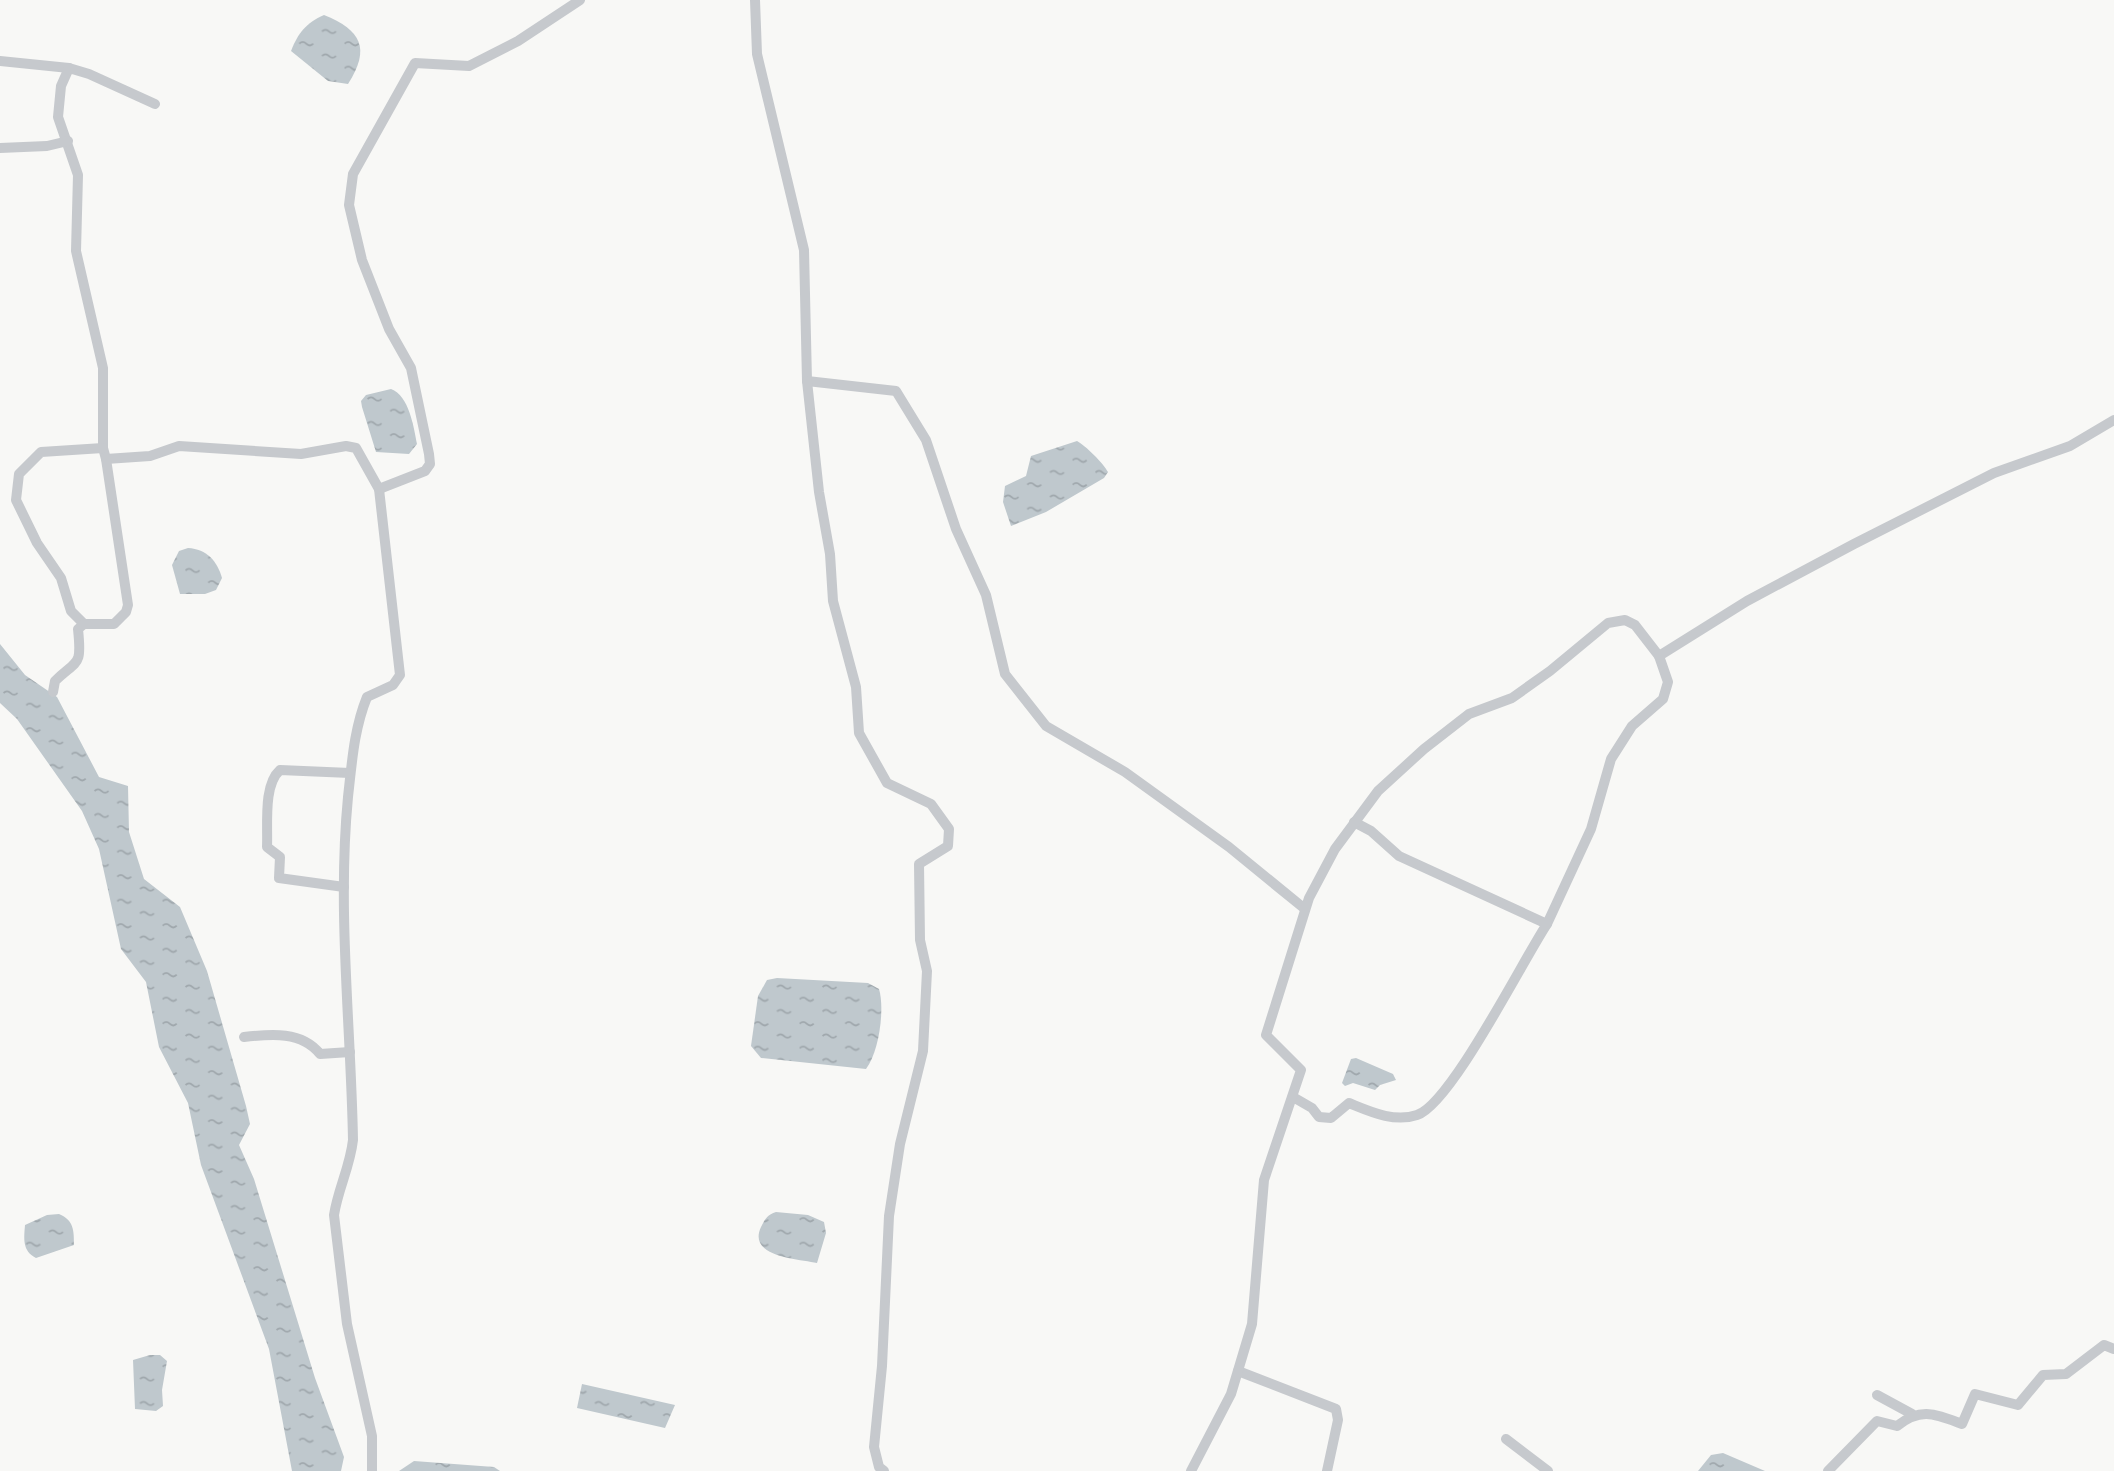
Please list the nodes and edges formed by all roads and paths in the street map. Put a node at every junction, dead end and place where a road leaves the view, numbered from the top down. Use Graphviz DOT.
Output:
graph roads {
  1 [pos="580,0"];
  2 [pos="755,0"];
  3 [pos="0,61"];
  4 [pos="69,68"];
  5 [pos="155,104"];
  6 [pos="68,141"];
  7 [pos="0,148"];
  8 [pos="807,381"];
  9 [pos="2114,420"];
  10 [pos="104,453"];
  11 [pos="379,489"];
  12 [pos="84,624"];
  13 [pos="1659,656"];
  14 [pos="53,692"];
  15 [pos="351,773"];
  16 [pos="1354,822"];
  17 [pos="344,887"];
  18 [pos="1305,909"];
  19 [pos="1547,924"];
  20 [pos="244,1037"];
  21 [pos="350,1052"];
  22 [pos="1293,1097"];
  23 [pos="2114,1349"];
  24 [pos="1238,1371"];
  25 [pos="1877,1395"];
  26 [pos="1912,1414"];
  27 [pos="1506,1439"];
  28 [pos="372,1471"];
  29 [pos="884,1471"];
  30 [pos="1191,1471"];
  31 [pos="1327,1471"];
  32 [pos="1548,1471"];
  33 [pos="1828,1471"];
  1 -- 11 [label="street"];
  2 -- 8 [label="street"];
  3 -- 4 [label="street"];
  4 -- 5 [label="street"];
  4 -- 6 [label="street"];
  6 -- 7 [label="street"];
  6 -- 10 [label="street"];
  8 -- 18 [label="street"];
  8 -- 29 [label="street"];
  9 -- 13 [label="street"];
  10 -- 11 [label="street"];
  10 -- 12 [label="street"];
  10 -- 12 [label="street"];
  11 -- 15 [label="street"];
  12 -- 14 [label="street"];
  13 -- 16 [label="street"];
  13 -- 19 [label="street"];
  15 -- 17 [label="street"];
  15 -- 17 [label="street"];
  16 -- 18 [label="street"];
  16 -- 19 [label="street"];
  17 -- 21 [label="street"];
  18 -- 22 [label="street"];
  19 -- 22 [label="street"];
  20 -- 21 [label="street"];
  21 -- 28 [label="street"];
  22 -- 24 [label="street"];
  23 -- 26 [label="street"];
  24 -- 30 [label="street"];
  24 -- 31 [label="street"];
  25 -- 26 [label="street"];
  26 -- 33 [label="street"];
  27 -- 32 [label="street"];
}
